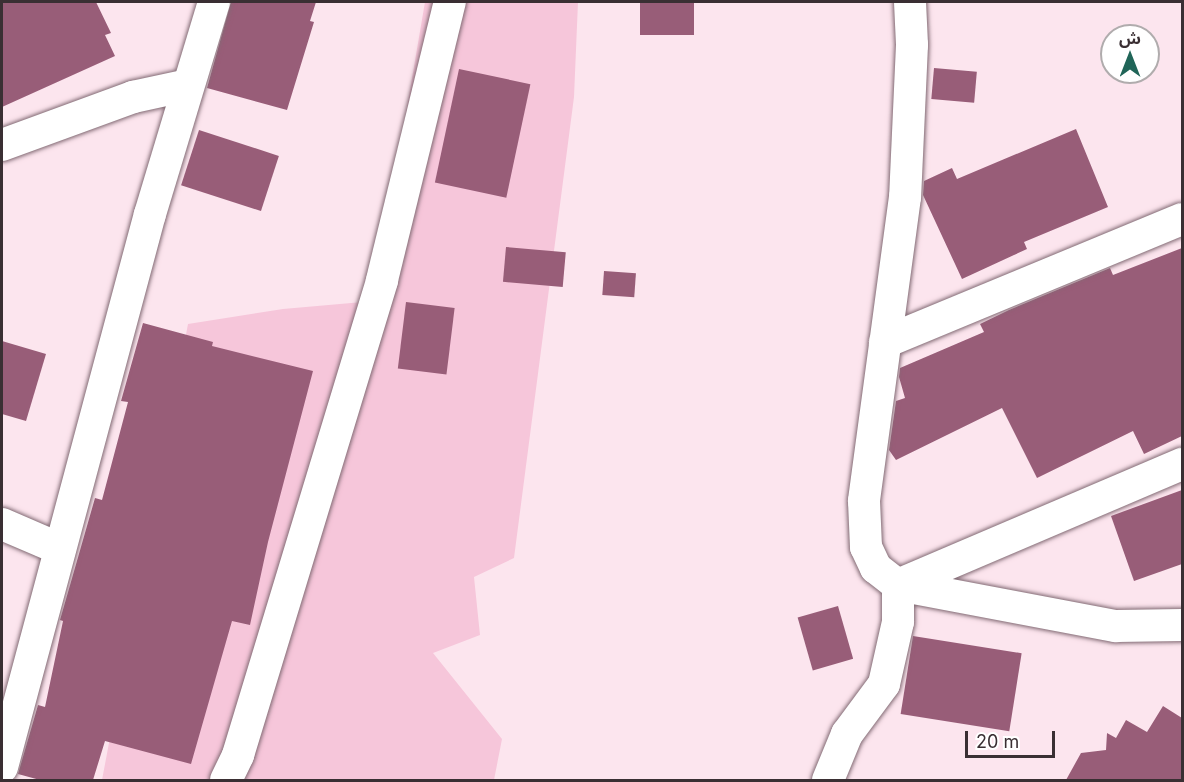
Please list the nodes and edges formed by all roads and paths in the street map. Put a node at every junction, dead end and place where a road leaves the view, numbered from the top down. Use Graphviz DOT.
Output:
graph roads {
  1 [pos="214,2"];
  2 [pos="450,2"];
  3 [pos="910,2"];
  4 [pos="189,85"];
  5 [pos="2,145"];
  6 [pos="1182,219"];
  7 [pos="885,342"];
  8 [pos="1182,464"];
  9 [pos="2,524"];
  10 [pos="60,549"];
  11 [pos="898,585"];
  12 [pos="1182,625"];
  13 [pos="2,766"];
  14 [pos="226,780"];
  15 [pos="828,780"];
  1 -- 4 [label="street"];
  2 -- 14 [label="street"];
  3 -- 7 [label="street"];
  4 -- 5 [label="street"];
  4 -- 10 [label="street"];
  6 -- 7 [label="street"];
  7 -- 11 [label="street"];
  8 -- 11 [label="street"];
  9 -- 10 [label="street"];
  10 -- 13 [label="street"];
  11 -- 12 [label="street"];
  11 -- 15 [label="street"];
}
